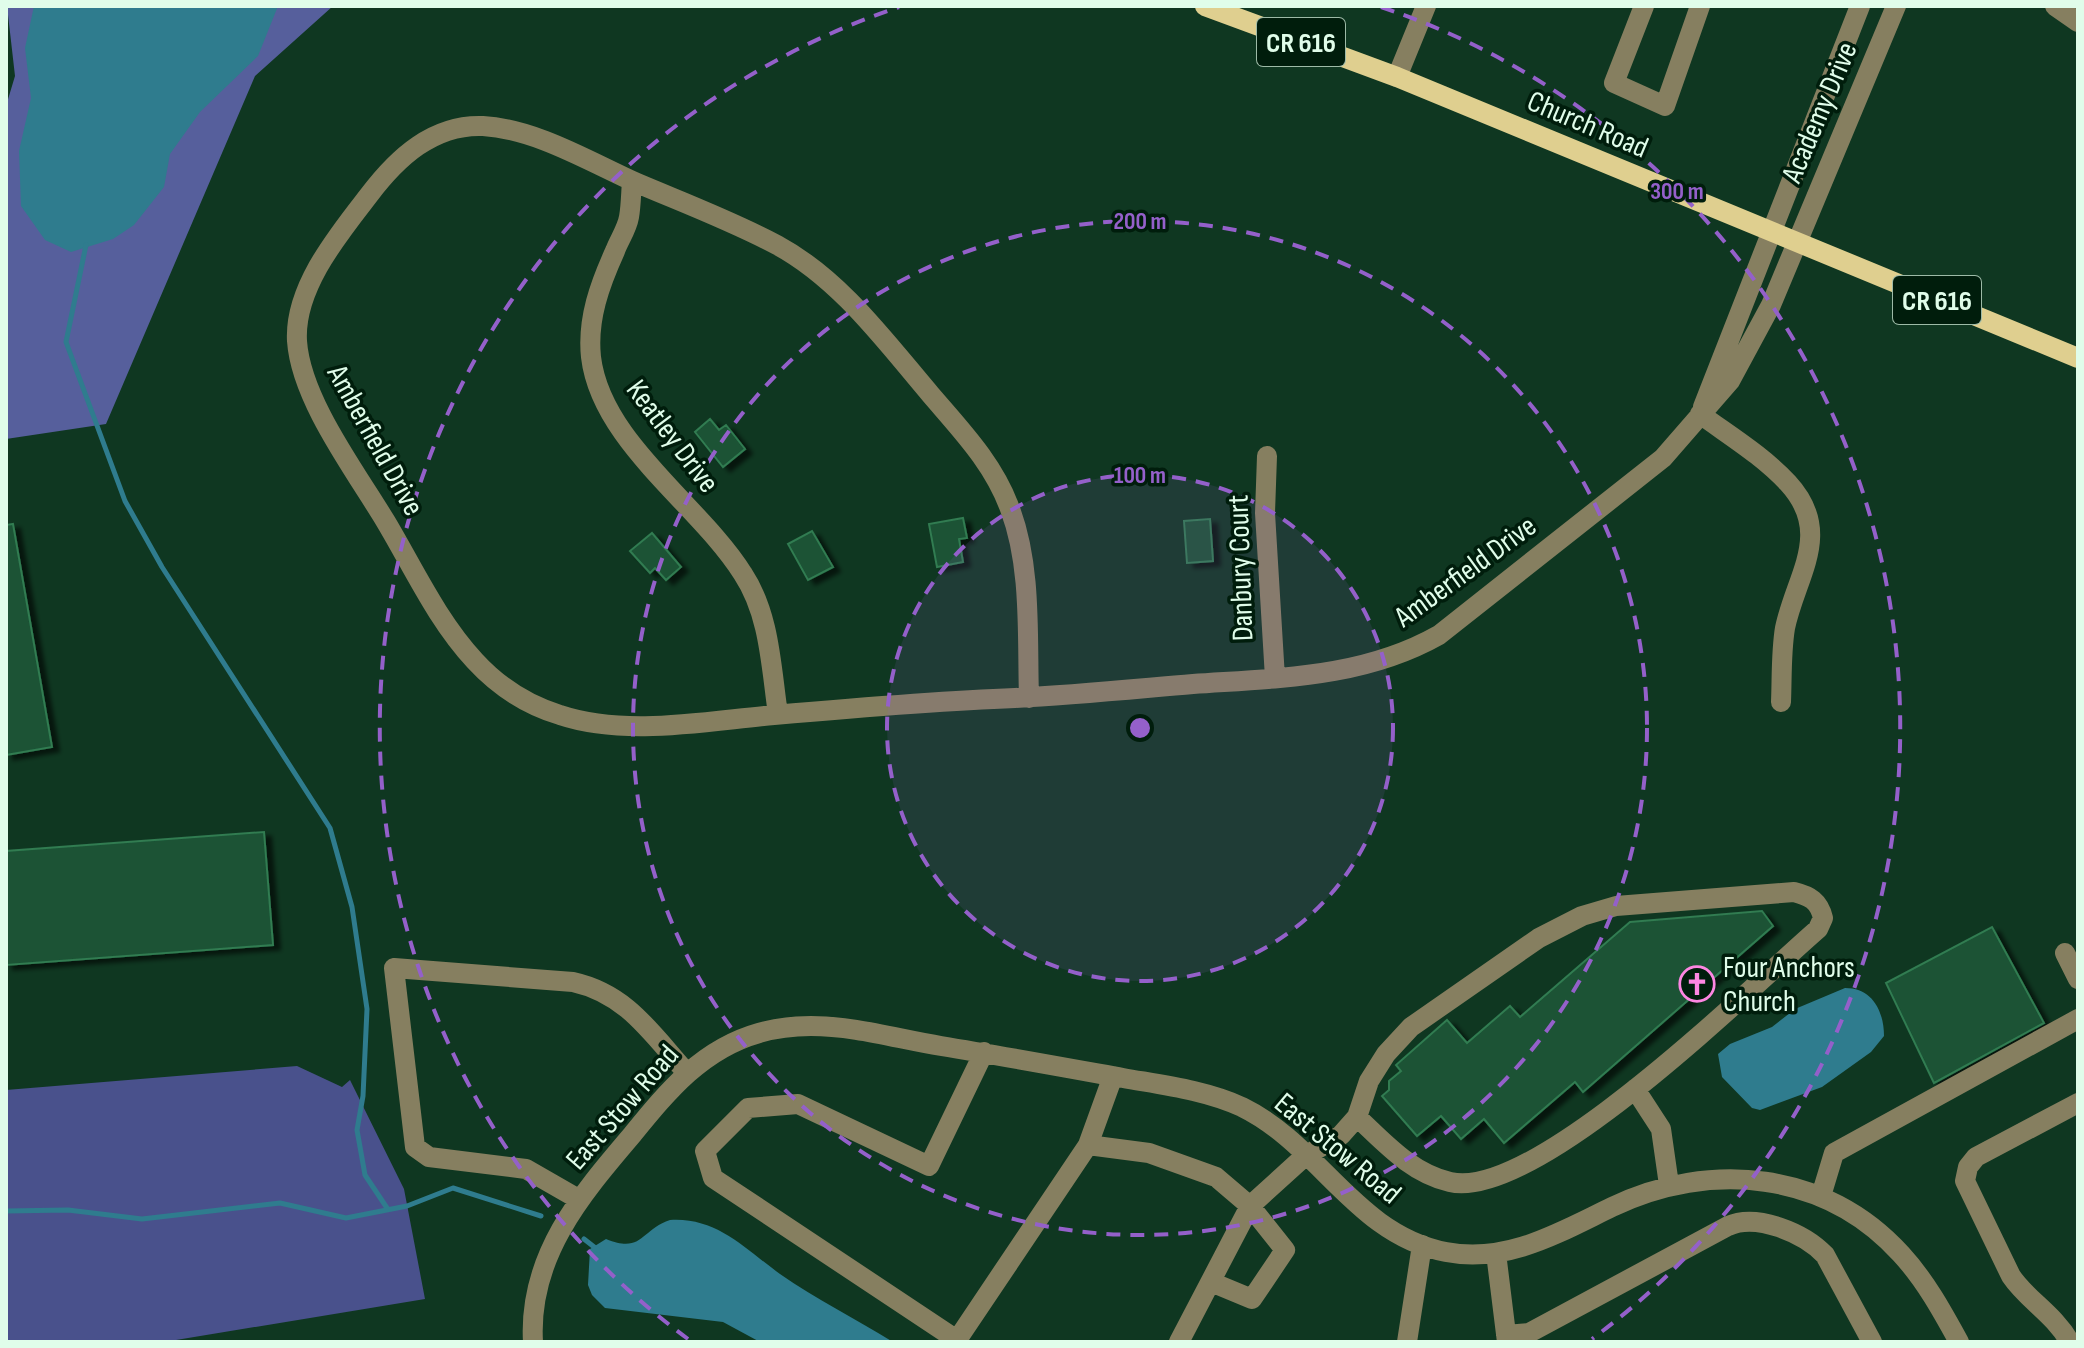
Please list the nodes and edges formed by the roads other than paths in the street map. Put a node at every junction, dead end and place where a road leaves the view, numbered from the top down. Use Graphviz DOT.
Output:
graph roads {
  1 [pos="1205,6"];
  2 [pos="1426,6"];
  3 [pos="1644,6"];
  4 [pos="1700,6"];
  5 [pos="1860,6"];
  6 [pos="1896,6"];
  7 [pos="2055,6"];
  8 [pos="2078,22"];
  9 [pos="1397,77"];
  10 [pos="632,181"];
  11 [pos="1770,231"];
  12 [pos="1797,242"];
  13 [pos="2078,358"];
  14 [pos="1700,414"];
  15 [pos="1267,456"];
  16 [pos="1275,678"];
  17 [pos="1029,698"];
  18 [pos="1781,702"];
  19 [pos="778,714"];
  20 [pos="2065,953"];
  21 [pos="2078,979"];
  22 [pos="2078,1019"];
  23 [pos="984,1052"];
  24 [pos="687,1073"];
  25 [pos="1113,1076"];
  26 [pos="1635,1089"];
  27 [pos="2078,1103"];
  28 [pos="1357,1117"];
  29 [pos="1088,1145"];
  30 [pos="1305,1156"];
  31 [pos="1669,1185"];
  32 [pos="1821,1196"];
  33 [pos="580,1200"];
  34 [pos="1250,1206"];
  35 [pos="1422,1245"];
  36 [pos="1496,1253"];
  37 [pos="1211,1282"];
  38 [pos="1507,1338"];
  39 [pos="958,1341"];
  40 [pos="533,1342"];
  41 [pos="1179,1342"];
  42 [pos="1407,1342"];
  43 [pos="1872,1342"];
  44 [pos="1959,1342"];
  45 [pos="2070,1342"];
  1 -- 9 [label="main road, Church Road / CR 616"];
  2 -- 9 [label="street"];
  3 -- 4 [label="street"];
  5 -- 11 [label="street, Academy Drive"];
  6 -- 12 [label="street, Academy Drive"];
  7 -- 8 [label="street"];
  9 -- 11 [label="main road, Church Road / CR 616"];
  10 -- 17 [label="street, Amberfield Drive"];
  10 -- 19 [label="street, Keatley Drive"];
  10 -- 19 [label="street, Amberfield Drive"];
  11 -- 12 [label="main road, Church Road / CR 616"];
  11 -- 14 [label="street, Amberfield Drive"];
  12 -- 13 [label="main road, Church Road / CR 616"];
  12 -- 14 [label="street, Amberfield Drive"];
  14 -- 16 [label="street, Amberfield Drive"];
  14 -- 18 [label="street"];
  15 -- 16 [label="street, Danbury Court"];
  16 -- 17 [label="street, Amberfield Drive"];
  17 -- 19 [label="street, Amberfield Drive"];
  20 -- 21 [label="street"];
  22 -- 32 [label="street"];
  23 -- 24 [label="street, East Stow Road"];
  23 -- 25 [label="street, East Stow Road"];
  23 -- 39 [label="street"];
  24 -- 33 [label="street, East Stow Road"];
  24 -- 33 [label="street"];
  25 -- 29 [label="street"];
  25 -- 30 [label="street, East Stow Road"];
  26 -- 28 [label="street"];
  26 -- 28 [label="street"];
  26 -- 31 [label="street"];
  27 -- 45 [label="street"];
  28 -- 30 [label="street"];
  29 -- 34 [label="street"];
  29 -- 39 [label="street"];
  30 -- 34 [label="street"];
  30 -- 35 [label="street, East Stow Road"];
  31 -- 32 [label="street, East Stow Road"];
  31 -- 36 [label="street, East Stow Road"];
  32 -- 44 [label="street, East Stow Road"];
  33 -- 40 [label="street, East Stow Road"];
  34 -- 37 [label="street"];
  34 -- 37 [label="street"];
  35 -- 36 [label="street, East Stow Road"];
  35 -- 42 [label="street"];
  36 -- 38 [label="street"];
  37 -- 41 [label="street"];
  38 -- 43 [label="street"];
}
